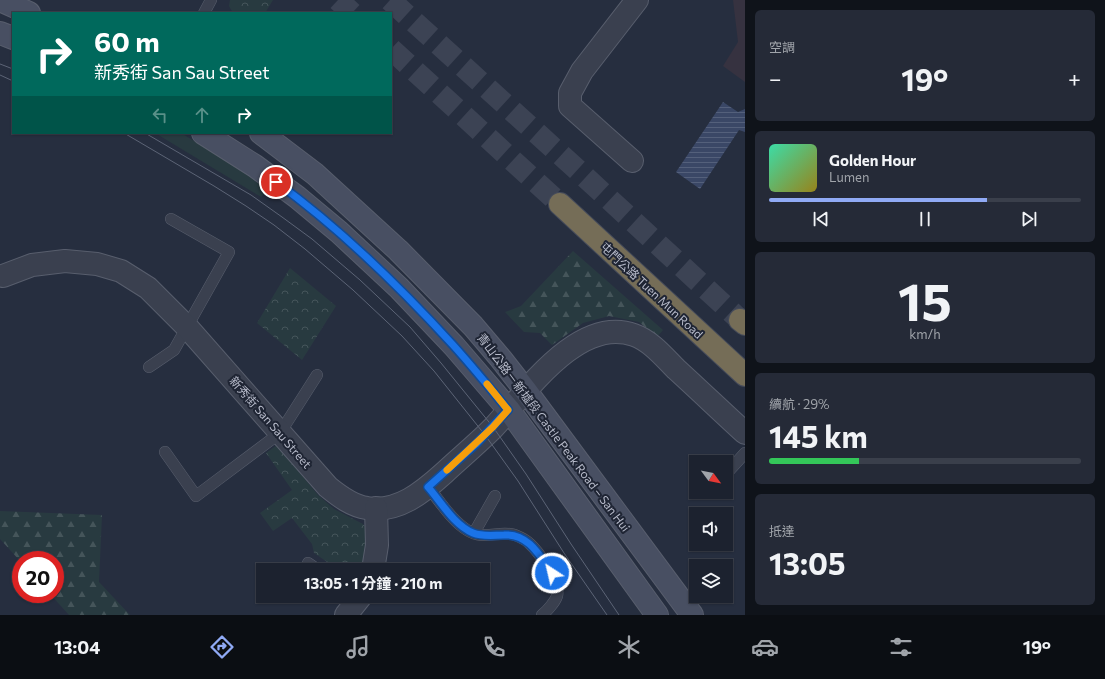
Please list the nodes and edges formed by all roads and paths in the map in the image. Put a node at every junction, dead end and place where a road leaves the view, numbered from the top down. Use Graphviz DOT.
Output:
graph roads {
  1 [pos="0,0"];
  2 [pos="211,0"];
  3 [pos="637,0"];
  4 [pos="27,12"];
  5 [pos="205,12"];
  6 [pos="0,33"];
  7 [pos="12,38"];
  8 [pos="205,134"];
  9 [pos="262,134"];
  10 [pos="632,161"];
  11 [pos="560,204"];
  12 [pos="171,219"];
  13 [pos="2,275"];
  14 [pos="187,327"];
  15 [pos="149,367"];
  16 [pos="318,375"];
  17 [pos="745,375"];
  18 [pos="526,390"];
  19 [pos="508,410"];
  20 [pos="280,433"];
  21 [pos="745,433"];
  22 [pos="165,452"];
  23 [pos="745,453"];
  24 [pos="733,466"];
  25 [pos="428,487"];
  26 [pos="495,496"];
  27 [pos="376,508"];
  28 [pos="474,533"];
  29 [pos="374,563"];
  30 [pos="355,603"];
  31 [pos="346,615"];
  32 [pos="542,615"];
  33 [pos="657,615"];
  34 [pos="692,615"];
  1 -- 4 [label="main road"];
  2 -- 5 [label="lane"];
  3 -- 10 [label="street"];
  6 -- 7 [label="main road"];
  8 -- 19 [label="main road, 青山公路－新墟段 Castle Peak Road – San Hui"];
  9 -- 18 [label="main road, 青山公路－新墟段 Castle Peak Road – San Hui"];
  11 -- 17 [label="highway, 屯門公路 Tuen Mun Road"];
  12 -- 14 [label="lane"];
  13 -- 14 [label="street, 新秀街 San Sau Street"];
  14 -- 15 [label="lane"];
  14 -- 20 [label="street, 新秀街 San Sau Street"];
  16 -- 20 [label="lane"];
  18 -- 19 [label="street, 新秀街 San Sau Street"];
  18 -- 21 [label="street, 新秀街 San Sau Street"];
  18 -- 34 [label="main road, 青山公路－新墟段 Castle Peak Road – San Hui"];
  19 -- 25 [label="street, 新秀街 San Sau Street"];
  19 -- 33 [label="main road, 青山公路－新墟段 Castle Peak Road – San Hui"];
  20 -- 22 [label="lane"];
  20 -- 27 [label="street, 新秀街 San Sau Street"];
  23 -- 24 [label="lane"];
  25 -- 27 [label="street, 新秀街 San Sau Street"];
  25 -- 28 [label="lane"];
  26 -- 28 [label="lane"];
  27 -- 29 [label="street"];
  28 -- 32 [label="lane"];
  30 -- 31 [label="street"];
}
